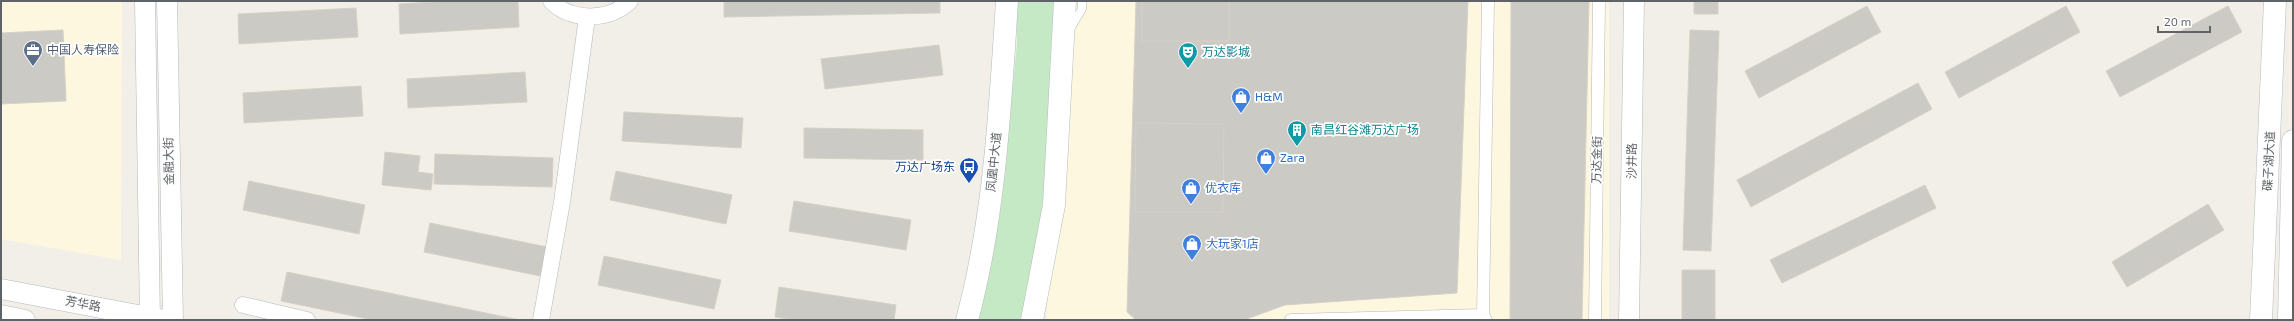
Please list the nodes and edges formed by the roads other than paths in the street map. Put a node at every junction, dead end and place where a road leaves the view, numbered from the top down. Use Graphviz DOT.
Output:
graph roads {
  1 [pos="145,1"];
  2 [pos="167,1"];
  3 [pos="551,1"];
  4 [pos="630,1"];
  5 [pos="1007,1"];
  6 [pos="1065,1"];
  7 [pos="1082,1"];
  8 [pos="1488,1"];
  9 [pos="1599,1"];
  10 [pos="1634,1"];
  11 [pos="2274,1"];
  12 [pos="587,17"];
  13 [pos="1063,42"];
  14 [pos="2293,141"];
  15 [pos="1,289"];
  16 [pos="243,305"];
  17 [pos="1,315"];
  18 [pos="1484,317"];
  19 [pos="155,319"];
  20 [pos="25,320"];
  21 [pos="174,320"];
  22 [pos="307,320"];
  23 [pos="541,320"];
  24 [pos="967,320"];
  25 [pos="1032,320"];
  26 [pos="1291,320"];
  27 [pos="1595,320"];
  28 [pos="1629,320"];
  29 [pos="2261,320"];
  30 [pos="2289,320"];
  1 -- 19 [label="street, 金融大街"];
  2 -- 21 [label="street, 金融大街"];
  3 -- 12 [label="street"];
  4 -- 12 [label="street"];
  5 -- 24 [label="main road, 凤凰中大道"];
  6 -- 13 [label="main road"];
  7 -- 13 [label="lane"];
  8 -- 18 [label="street"];
  9 -- 27 [label="street, 万达金街"];
  10 -- 28 [label="street, 沙井路"];
  11 -- 29 [label="main road, 碟子湖大道"];
  12 -- 23 [label="street"];
  13 -- 25 [label="main road"];
  14 -- 30 [label="main road, 碟子湖大道"];
  15 -- 19 [label="street, 芳华路"];
  16 -- 22 [label="street"];
  17 -- 20 [label="street"];
  18 -- 26 [label="street"];
}
